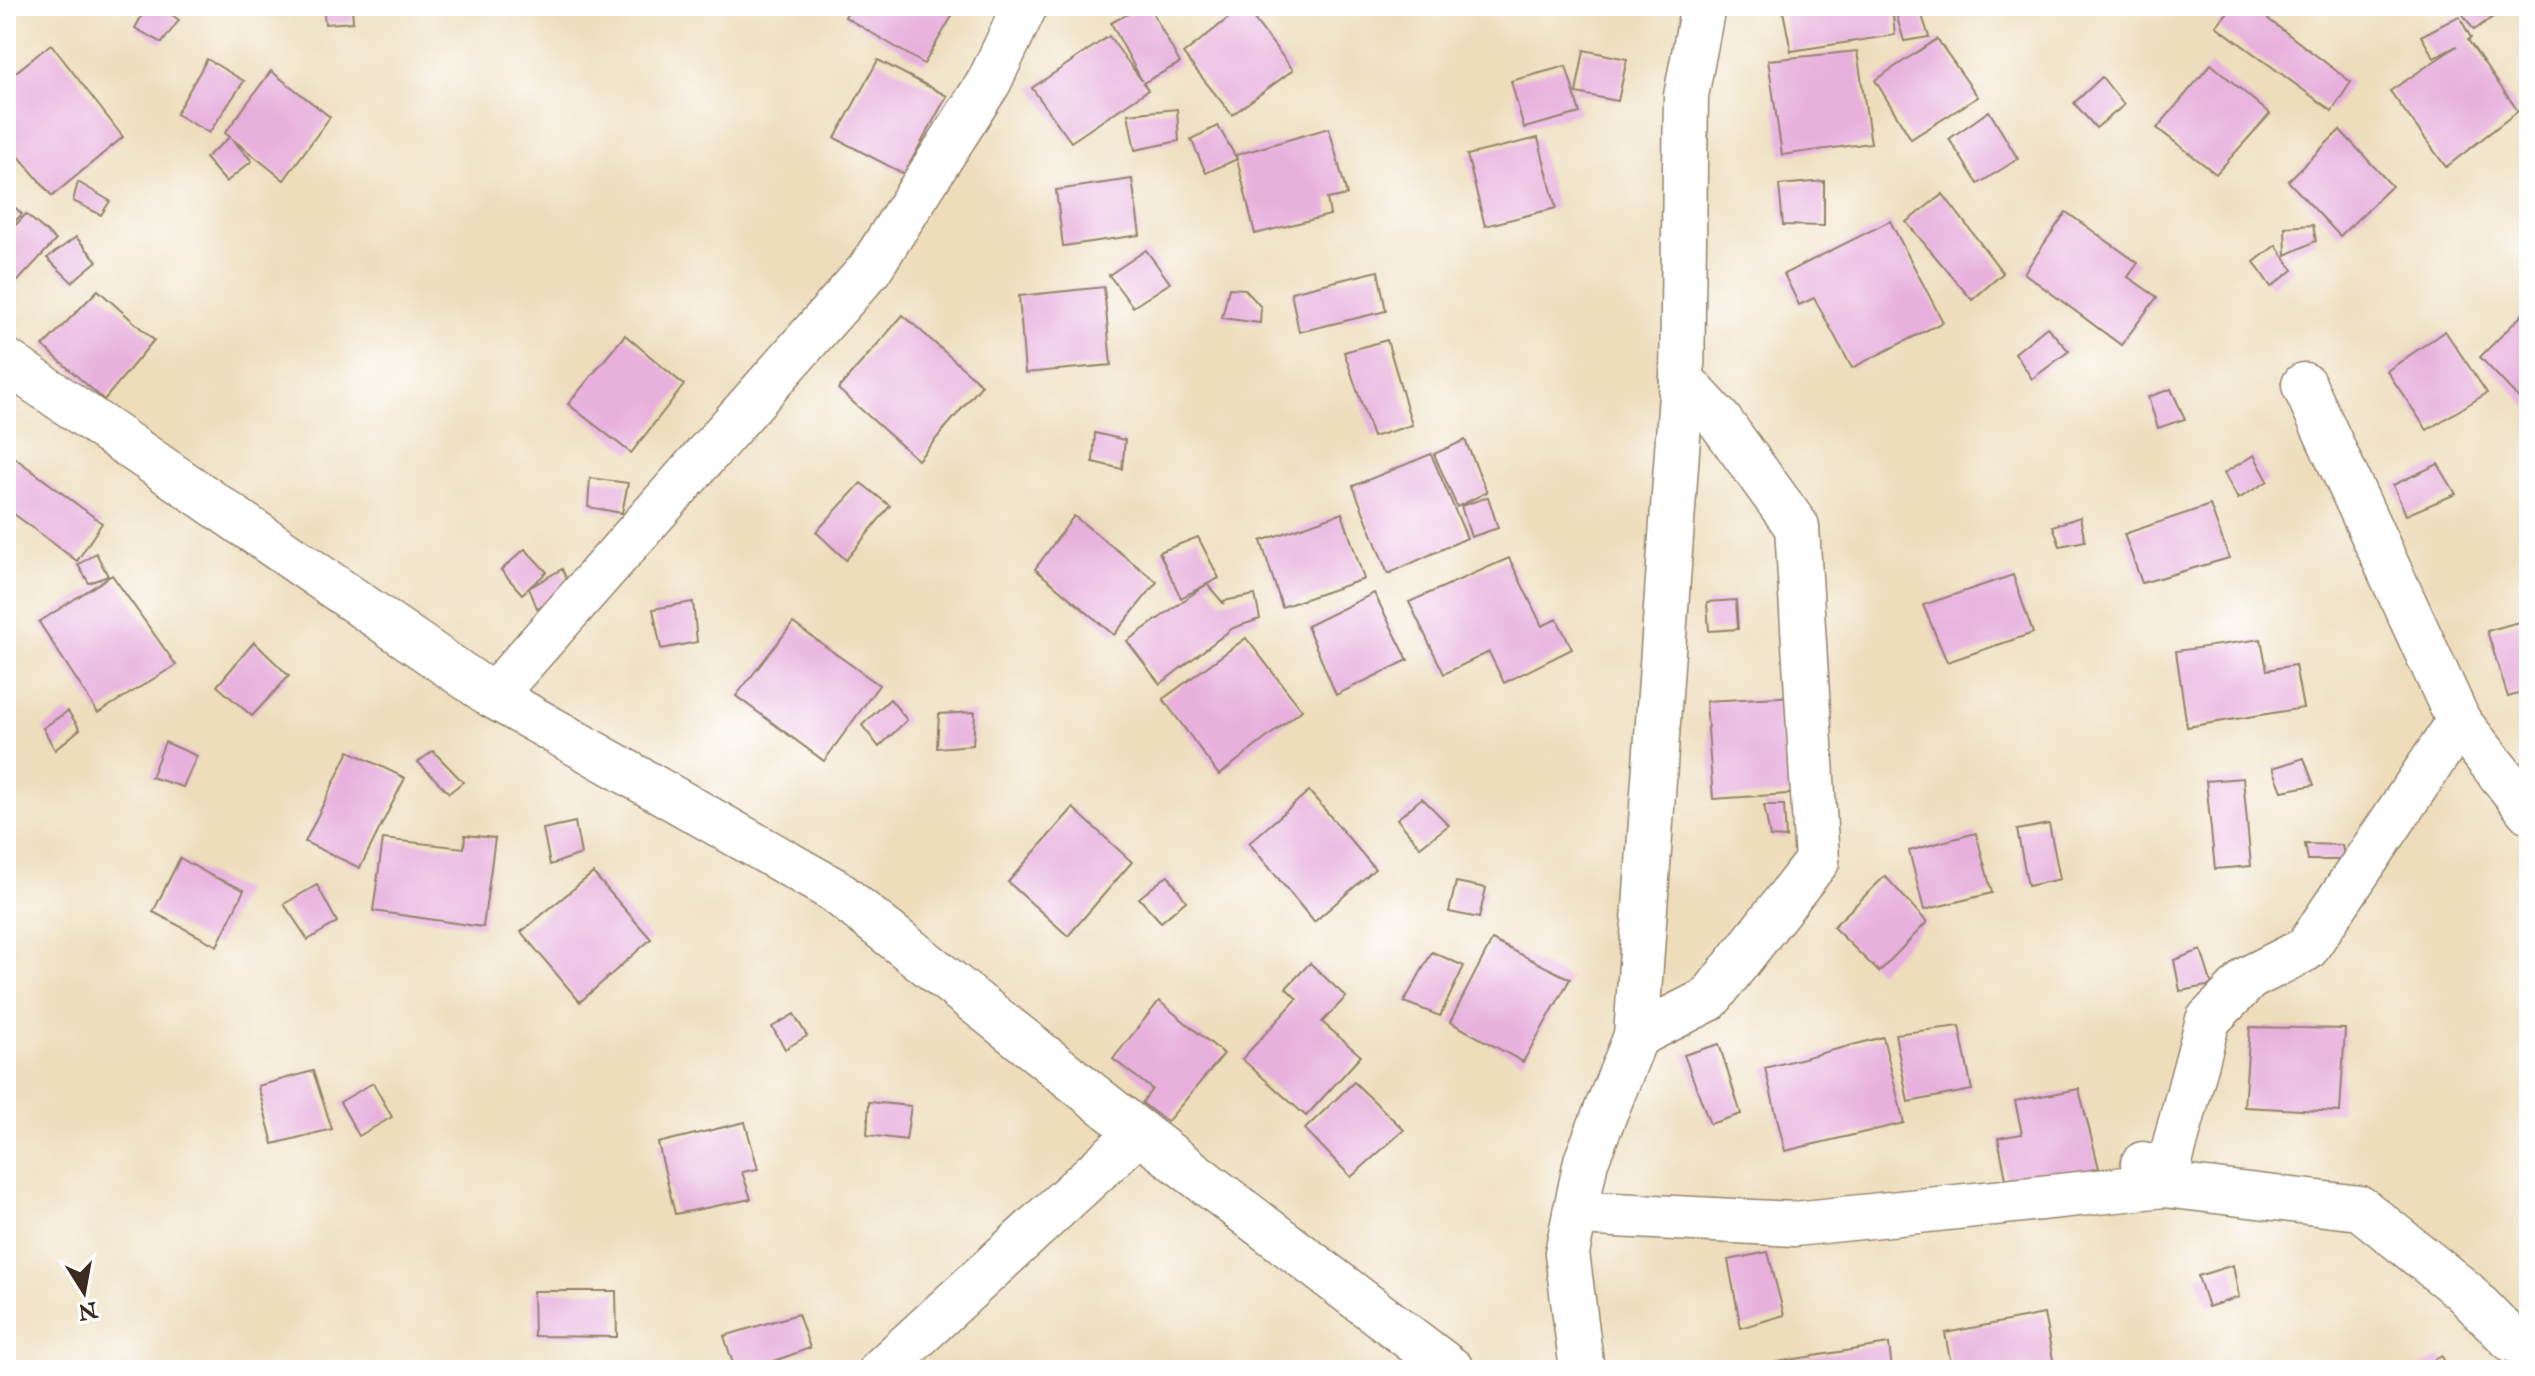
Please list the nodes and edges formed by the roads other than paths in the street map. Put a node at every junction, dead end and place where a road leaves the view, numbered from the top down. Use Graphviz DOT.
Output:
graph roads {
  1 [pos="1025,6"];
  2 [pos="1703,6"];
  3 [pos="11,376"];
  4 [pos="1682,380"];
  5 [pos="2304,385"];
  6 [pos="493,696"];
  7 [pos="2459,722"];
  8 [pos="2529,811"];
  9 [pos="1636,1036"];
  10 [pos="1139,1132"];
  11 [pos="2151,1173"];
  12 [pos="1575,1213"];
  13 [pos="2529,1344"];
  14 [pos="881,1370"];
  15 [pos="1452,1370"];
  16 [pos="1582,1370"];
  1 -- 6 [label="street"];
  2 -- 4 [label="street"];
  3 -- 6 [label="street"];
  4 -- 9 [label="street"];
  4 -- 9 [label="street"];
  5 -- 7 [label="street"];
  6 -- 10 [label="street"];
  7 -- 8 [label="street"];
  7 -- 11 [label="street"];
  9 -- 12 [label="street"];
  10 -- 14 [label="street"];
  10 -- 15 [label="street"];
  11 -- 12 [label="street"];
  11 -- 13 [label="street"];
  12 -- 16 [label="street"];
}
